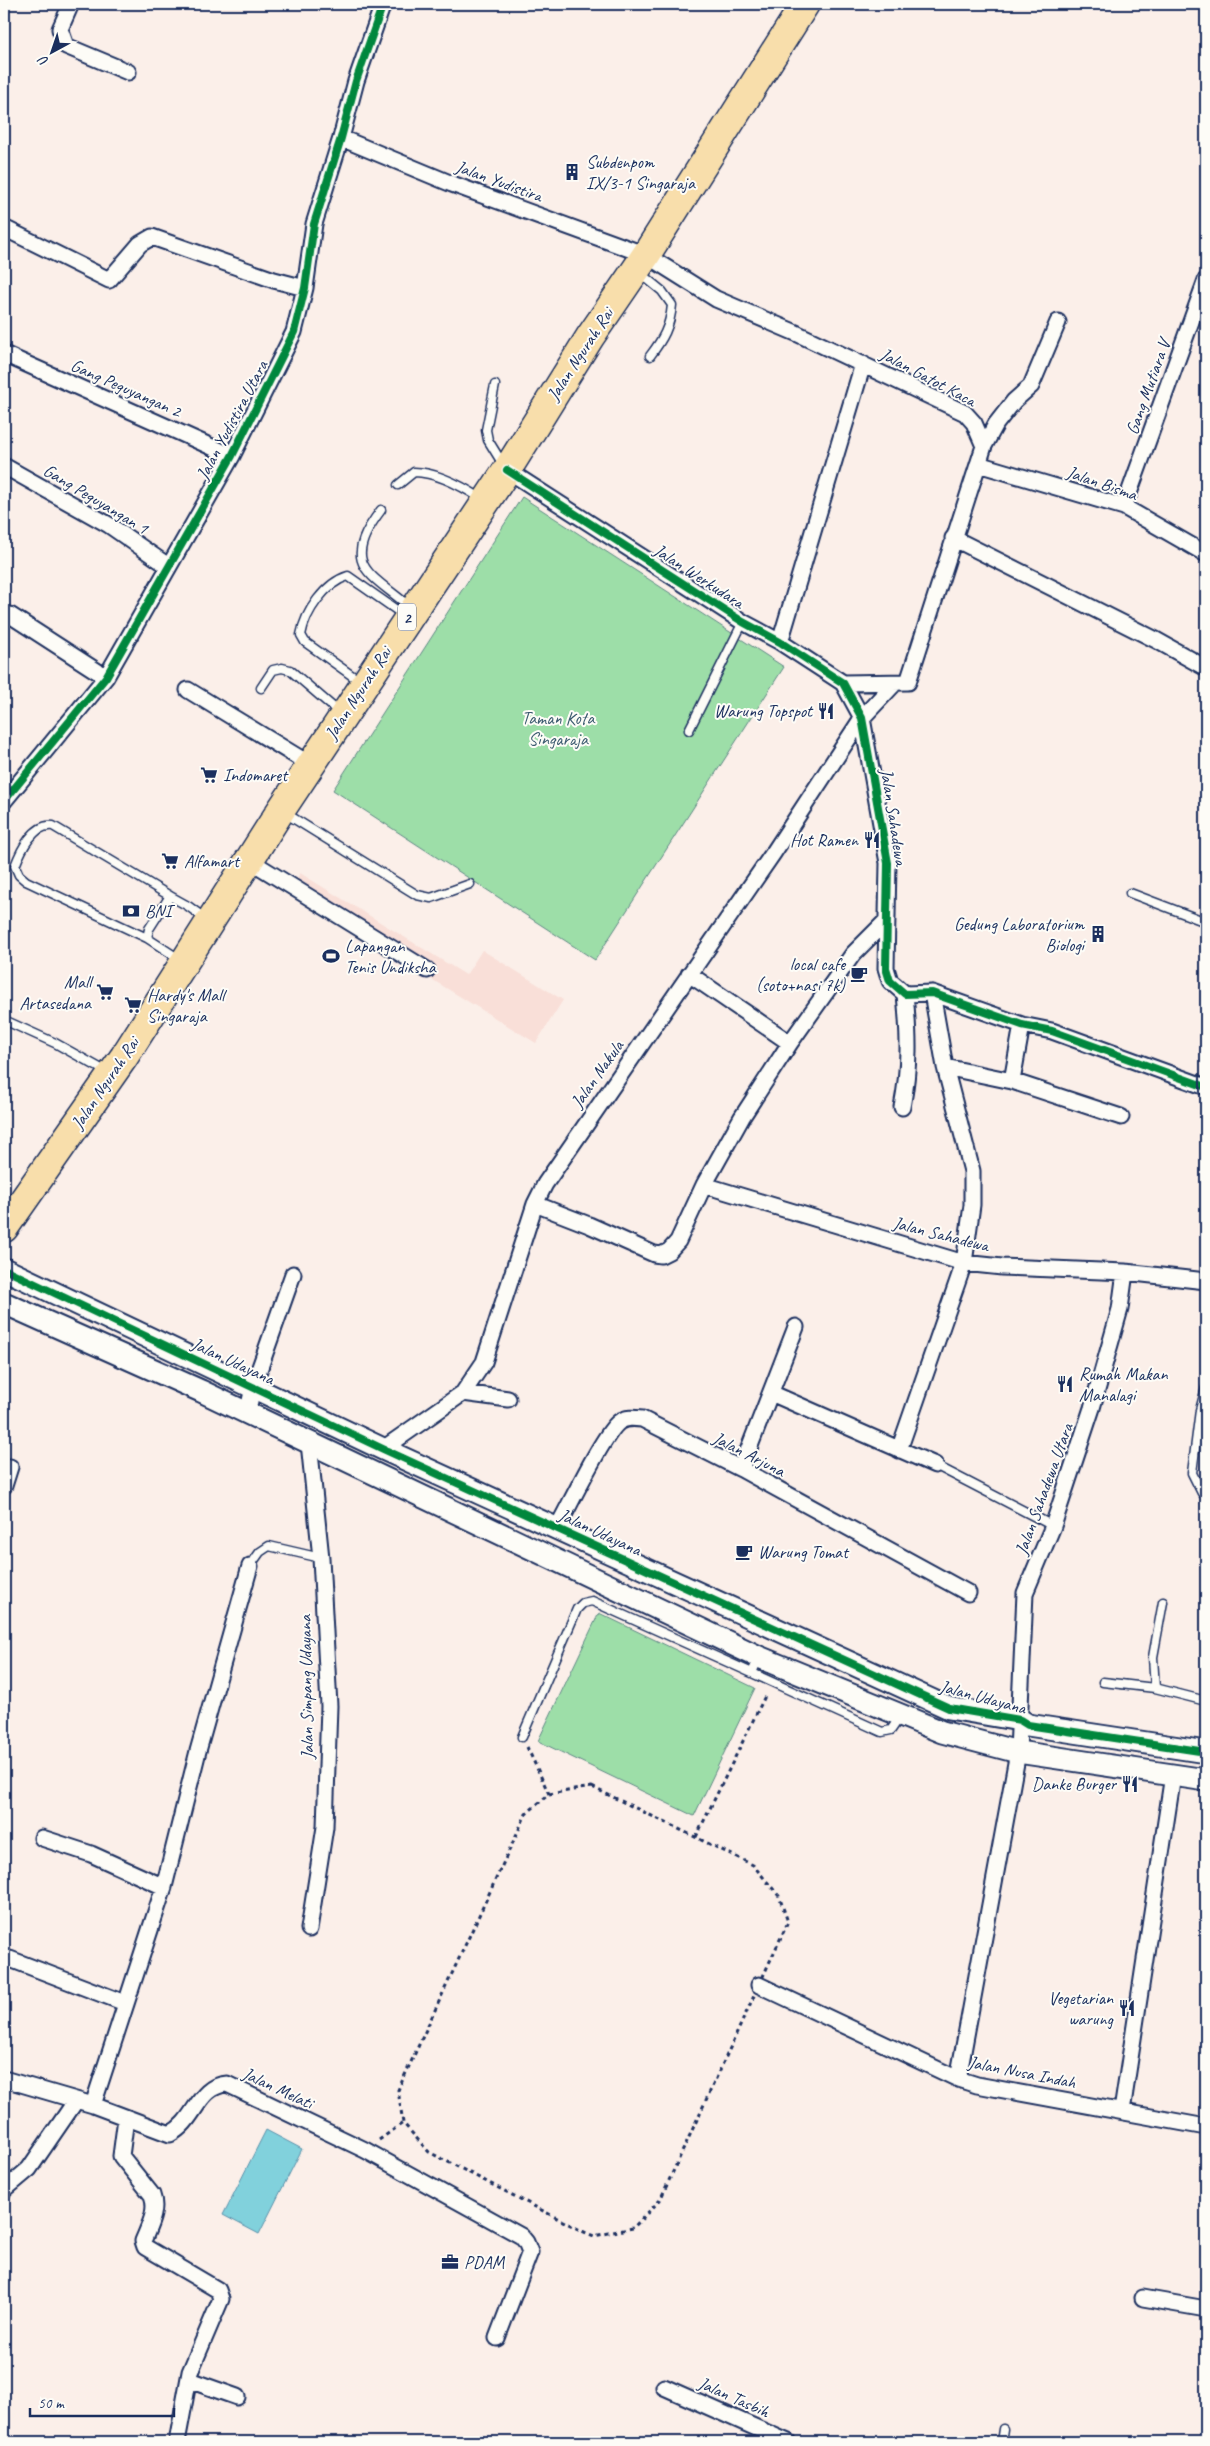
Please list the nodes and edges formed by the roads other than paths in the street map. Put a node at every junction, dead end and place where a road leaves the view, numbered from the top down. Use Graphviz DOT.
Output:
graph roads {
  1 [pos="71,4"];
  2 [pos="383,4"];
  3 [pos="805,4"];
  4 [pos="128,72"];
  5 [pos="341,138"];
  6 [pos="4,228"];
  7 [pos="641,262"];
  8 [pos="1206,280"];
  9 [pos="305,288"];
  10 [pos="1058,322"];
  11 [pos="4,354"];
  12 [pos="650,356"];
  13 [pos="863,364"];
  14 [pos="495,385"];
  15 [pos="984,446"];
  16 [pos="232,456"];
  17 [pos="978,464"];
  18 [pos="4,466"];
  19 [pos="507,470"];
  20 [pos="398,485"];
  21 [pos="484,502"];
  22 [pos="1124,508"];
  23 [pos="381,510"];
  24 [pos="953,538"];
  25 [pos="1206,554"];
  26 [pos="168,566"];
  27 [pos="410,613"];
  28 [pos="4,615"];
  29 [pos="743,622"];
  30 [pos="780,642"];
  31 [pos="1206,668"];
  32 [pos="106,677"];
  33 [pos="843,683"];
  34 [pos="901,683"];
  35 [pos="364,684"];
  36 [pos="261,688"];
  37 [pos="188,690"];
  38 [pos="343,716"];
  39 [pos="862,718"];
  40 [pos="690,730"];
  41 [pos="311,765"];
  42 [pos="5,797"];
  43 [pos="281,810"];
  44 [pos="249,860"];
  45 [pos="470,884"];
  46 [pos="1130,893"];
  47 [pos="170,896"];
  48 [pos="887,920"];
  49 [pos="1206,922"];
  50 [pos="210,923"];
  51 [pos="147,938"];
  52 [pos="185,962"];
  53 [pos="427,970"];
  54 [pos="689,974"];
  55 [pos="932,993"];
  56 [pos="905,994"];
  57 [pos="4,1020"];
  58 [pos="1022,1025"];
  59 [pos="790,1043"];
  60 [pos="945,1067"];
  61 [pos="112,1075"];
  62 [pos="1012,1082"];
  63 [pos="1206,1087"];
  64 [pos="902,1107"];
  65 [pos="1121,1118"];
  66 [pos="704,1186"];
  67 [pos="535,1204"];
  68 [pos="4,1228"];
  69 [pos="964,1263"];
  70 [pos="4,1269"];
  71 [pos="1125,1272"];
  72 [pos="293,1274"];
  73 [pos="1206,1281"];
  74 [pos="4,1303"];
  75 [pos="796,1327"];
  76 [pos="253,1387"];
  77 [pos="1206,1388"];
  78 [pos="463,1393"];
  79 [pos="771,1393"];
  80 [pos="508,1399"];
  81 [pos="247,1414"];
  82 [pos="309,1443"];
  83 [pos="383,1449"];
  84 [pos="899,1450"];
  85 [pos="935,1466"];
  86 [pos="10,1467"];
  87 [pos="741,1469"];
  88 [pos="4,1486"];
  89 [pos="1206,1495"];
  90 [pos="524,1513"];
  91 [pos="1053,1526"];
  92 [pos="557,1528"];
  93 [pos="511,1540"];
  94 [pos="321,1558"];
  95 [pos="250,1566"];
  96 [pos="968,1593"];
  97 [pos="1163,1602"];
  98 [pos="772,1628"];
  99 [pos="756,1665"];
  100 [pos="1103,1682"];
  101 [pos="1155,1688"];
  102 [pos="1206,1701"];
  103 [pos="1020,1720"];
  104 [pos="522,1737"];
  105 [pos="1018,1752"];
  106 [pos="1206,1752"];
  107 [pos="1173,1775"];
  108 [pos="1206,1780"];
  109 [pos="42,1838"];
  110 [pos="164,1887"];
  111 [pos="309,1929"];
  112 [pos="10,1959"];
  113 [pos="759,1985"];
  114 [pos="125,2003"];
  115 [pos="4,2079"];
  116 [pos="958,2079"];
  117 [pos="75,2102"];
  118 [pos="93,2105"];
  119 [pos="1122,2111"];
  120 [pos="126,2118"];
  121 [pos="1206,2127"];
  122 [pos="4,2190"];
  123 [pos="1143,2298"];
  124 [pos="1206,2309"];
  125 [pos="497,2338"];
  126 [pos="189,2380"];
  127 [pos="664,2386"];
  128 [pos="237,2397"];
  129 [pos="1004,2428"];
  130 [pos="177,2442"];
  131 [pos="788,2442"];
  132 [pos="1001,2442"];
  1 -- 4 [label="street"];
  2 -- 5 [label="street, Jalan Yudistira Utara"];
  3 -- 7 [label="highway, Jalan Ngurah Rai / 2"];
  5 -- 7 [label="street, Jalan Yudistira"];
  5 -- 9 [label="street, Jalan Yudistira Utara"];
  6 -- 9 [label="street"];
  7 -- 12 [label="lane"];
  7 -- 13 [label="street, Jalan Gatot Kaca"];
  7 -- 19 [label="highway, Jalan Ngurah Rai / 2"];
  8 -- 22 [label="street, Gang Mutiara V"];
  9 -- 16 [label="street, Jalan Yudistira Utara"];
  10 -- 15 [label="street"];
  11 -- 16 [label="street, Gang Peguyangan 2"];
  13 -- 15 [label="street, Jalan Gatot Kaca"];
  13 -- 30 [label="street"];
  14 -- 19 [label="lane"];
  15 -- 17 [label="street"];
  16 -- 26 [label="street, Jalan Yudistira Utara"];
  17 -- 22 [label="street, Jalan Bisma"];
  17 -- 24 [label="street"];
  18 -- 26 [label="street, Gang Peguyangan 1"];
  19 -- 21 [label="highway, Jalan Ngurah Rai / 2"];
  19 -- 29 [label="street, Jalan Werkudara"];
  20 -- 21 [label="lane"];
  21 -- 27 [label="highway, Jalan Ngurah Rai / 2"];
  22 -- 25 [label="street, Jalan Bisma"];
  23 -- 27 [label="lane"];
  24 -- 31 [label="street"];
  24 -- 34 [label="street"];
  26 -- 32 [label="street, Jalan Yudistira Utara"];
  27 -- 35 [label="highway, Jalan Ngurah Rai / 2"];
  27 -- 35 [label="lane"];
  28 -- 32 [label="street"];
  29 -- 30 [label="street, Jalan Werkudara"];
  29 -- 40 [label="lane"];
  30 -- 33 [label="street, Jalan Werkudara"];
  32 -- 42 [label="street, Jalan Yudistira Utara"];
  33 -- 34 [label="street"];
  33 -- 39 [label="street, Jalan Werkudara"];
  34 -- 39 [label="street"];
  35 -- 38 [label="highway, Jalan Ngurah Rai / 2"];
  36 -- 38 [label="lane"];
  37 -- 41 [label="street"];
  38 -- 41 [label="highway, Jalan Ngurah Rai / 2"];
  39 -- 48 [label="street, Jalan Sahadewa"];
  39 -- 54 [label="street, Jalan Nakula"];
  41 -- 43 [label="highway, Jalan Ngurah Rai / 2"];
  43 -- 44 [label="highway, Jalan Ngurah Rai / 2"];
  43 -- 45 [label="lane"];
  44 -- 50 [label="highway, Jalan Ngurah Rai / 2"];
  44 -- 53 [label="street"];
  46 -- 49 [label="lane"];
  47 -- 50 [label="lane"];
  47 -- 51 [label="lane"];
  47 -- 51 [label="lane"];
  48 -- 56 [label="street, Jalan Sahadewa"];
  48 -- 59 [label="street"];
  50 -- 52 [label="highway, Jalan Ngurah Rai / 2"];
  51 -- 52 [label="lane"];
  52 -- 61 [label="highway, Jalan Ngurah Rai / 2"];
  54 -- 59 [label="street"];
  54 -- 67 [label="street, Jalan Nakula"];
  55 -- 56 [label="street"];
  55 -- 58 [label="street"];
  55 -- 60 [label="street"];
  56 -- 64 [label="street"];
  57 -- 61 [label="lane"];
  58 -- 62 [label="street"];
  58 -- 63 [label="street"];
  59 -- 66 [label="street"];
  60 -- 62 [label="street"];
  60 -- 69 [label="street"];
  61 -- 68 [label="highway, Jalan Ngurah Rai / 2"];
  62 -- 65 [label="street"];
  66 -- 67 [label="street"];
  66 -- 69 [label="street, Jalan Sahadewa"];
  67 -- 78 [label="street, Jalan Nakula"];
  69 -- 71 [label="street, Jalan Sahadewa"];
  69 -- 84 [label="street"];
  70 -- 76 [label="street, Jalan Udayana"];
  71 -- 73 [label="street, Jalan Sahadewa"];
  71 -- 91 [label="street, Jalan Sahadewa Utara"];
  72 -- 76 [label="street"];
  74 -- 81 [label="street"];
  75 -- 79 [label="street"];
  76 -- 81 [label="street"];
  76 -- 83 [label="street, Jalan Udayana"];
  77 -- 89 [label="lane"];
  78 -- 80 [label="street"];
  78 -- 83 [label="street, Jalan Nakula"];
  79 -- 84 [label="street"];
  79 -- 87 [label="street"];
  81 -- 82 [label="street"];
  82 -- 93 [label="street"];
  82 -- 94 [label="street, Jalan Simpang Udayana"];
  83 -- 90 [label="street, Jalan Udayana"];
  84 -- 85 [label="street"];
  85 -- 91 [label="lane"];
  86 -- 88 [label="street"];
  87 -- 92 [label="street, Jalan Arjuna"];
  87 -- 96 [label="street, Jalan Arjuna"];
  90 -- 92 [label="street, Jalan Udayana"];
  90 -- 93 [label="street"];
  91 -- 103 [label="street, Jalan Sahadewa Utara"];
  92 -- 98 [label="street, Jalan Udayana"];
  93 -- 99 [label="street"];
  94 -- 95 [label="lane"];
  94 -- 111 [label="street, Jalan Simpang Udayana"];
  95 -- 110 [label="street"];
  97 -- 101 [label="lane"];
  98 -- 99 [label="street"];
  98 -- 103 [label="street, Jalan Udayana"];
  99 -- 104 [label="lane"];
  99 -- 105 [label="street"];
  100 -- 101 [label="lane"];
  101 -- 102 [label="lane"];
  103 -- 105 [label="street, Jalan Sahadewa Utara"];
  103 -- 106 [label="street, Jalan Udayana"];
  105 -- 107 [label="street"];
  105 -- 116 [label="street, Jalan Sahadewa Utara"];
  107 -- 108 [label="street"];
  107 -- 119 [label="street"];
  109 -- 110 [label="street"];
  110 -- 114 [label="street"];
  112 -- 114 [label="street"];
  113 -- 116 [label="street, Jalan Nusa Indah"];
  114 -- 118 [label="street"];
  115 -- 117 [label="street, Jalan Melati"];
  116 -- 119 [label="street, Jalan Nusa Indah"];
  117 -- 118 [label="street, Jalan Melati"];
  117 -- 122 [label="street"];
  118 -- 120 [label="street, Jalan Melati"];
  119 -- 121 [label="street, Jalan Nusa Indah"];
  120 -- 125 [label="street, Jalan Melati"];
  120 -- 126 [label="street"];
  123 -- 124 [label="street"];
  126 -- 128 [label="street"];
  126 -- 130 [label="street"];
  127 -- 131 [label="street, Jalan Tasbih"];
  129 -- 132 [label="lane"];
}
